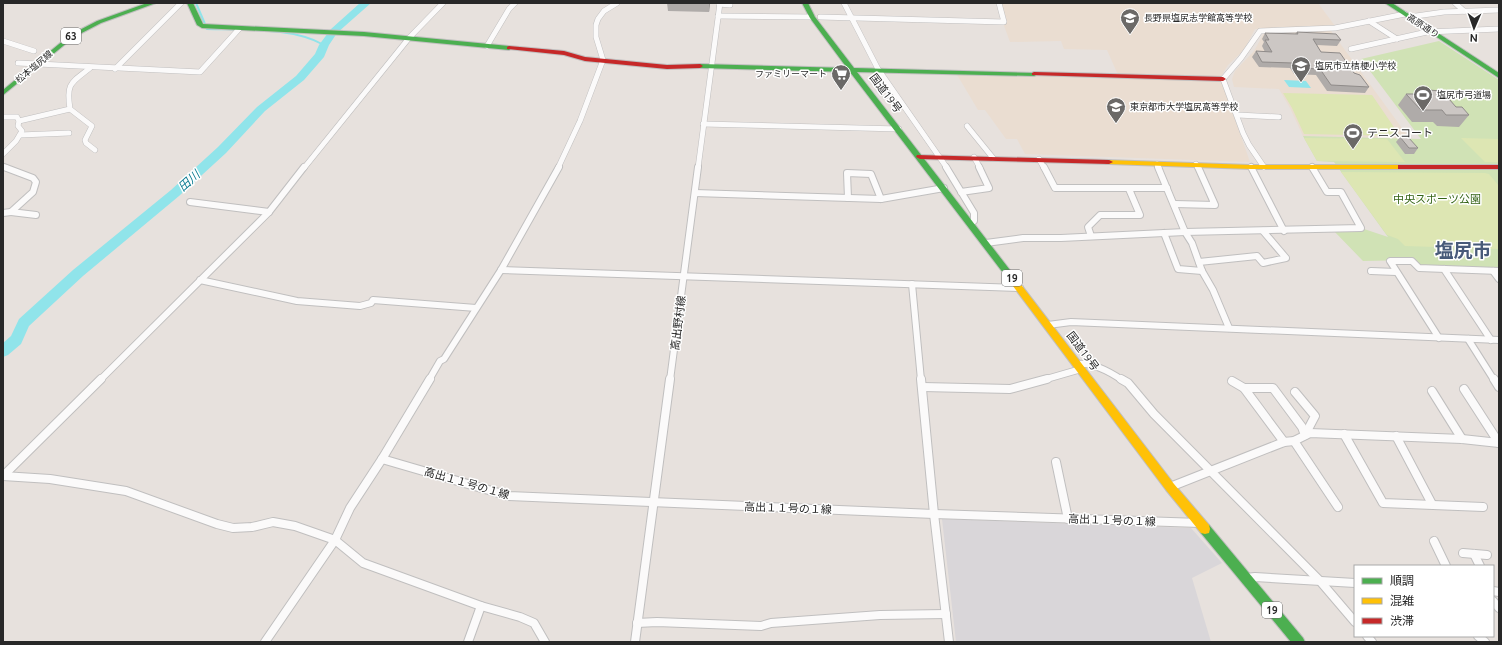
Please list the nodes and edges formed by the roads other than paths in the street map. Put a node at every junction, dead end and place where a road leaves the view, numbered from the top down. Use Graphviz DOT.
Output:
graph roads {
  1 [pos="153,3"];
  2 [pos="181,3"];
  3 [pos="190,3"];
  4 [pos="443,3"];
  5 [pos="515,3"];
  6 [pos="616,3"];
  7 [pos="730,3"];
  8 [pos="805,3"];
  9 [pos="813,3"];
  10 [pos="844,3"];
  11 [pos="999,3"];
  12 [pos="1388,3"];
  13 [pos="1455,3"];
  14 [pos="719,4"];
  15 [pos="1499,10"];
  16 [pos="1464,11"];
  17 [pos="718,16"];
  18 [pos="1407,16"];
  19 [pos="816,17"];
  20 [pos="852,18"];
  21 [pos="1370,21"];
  22 [pos="239,30"];
  23 [pos="1499,30"];
  24 [pos="1431,32"];
  25 [pos="409,38"];
  26 [pos="1397,39"];
  27 [pos="3,41"];
  28 [pos="487,46"];
  29 [pos="1351,49"];
  30 [pos="34,51"];
  31 [pos="604,60"];
  32 [pos="18,64"];
  33 [pos="36,65"];
  34 [pos="710,66"];
  35 [pos="90,68"];
  36 [pos="115,69"];
  37 [pos="853,69"];
  38 [pos="878,70"];
  39 [pos="1499,76"];
  40 [pos="1224,79"];
  41 [pos="3,93"];
  42 [pos="70,109"];
  43 [pos="1238,115"];
  44 [pos="3,117"];
  45 [pos="1279,117"];
  46 [pos="19,121"];
  47 [pos="703,124"];
  48 [pos="967,126"];
  49 [pos="899,129"];
  50 [pos="69,133"];
  51 [pos="20,135"];
  52 [pos="95,150"];
  53 [pos="3,154"];
  54 [pos="920,157"];
  55 [pos="939,157"];
  56 [pos="974,157"];
  57 [pos="993,158"];
  58 [pos="1039,159"];
  59 [pos="1157,164"];
  60 [pos="1196,164"];
  61 [pos="3,167"];
  62 [pos="1252,167"];
  63 [pos="1264,167"];
  64 [pos="1312,167"];
  65 [pos="1499,167"];
  66 [pos="944,188"];
  67 [pos="1167,188"];
  68 [pos="1129,189"];
  69 [pos="961,192"];
  70 [pos="695,194"];
  71 [pos="848,198"];
  72 [pos="881,199"];
  73 [pos="190,202"];
  74 [pos="1174,204"];
  75 [pos="11,212"];
  76 [pos="269,212"];
  77 [pos="3,213"];
  78 [pos="36,215"];
  79 [pos="970,223"];
  80 [pos="1263,231"];
  81 [pos="1284,231"];
  82 [pos="1185,232"];
  83 [pos="1164,233"];
  84 [pos="1091,236"];
  85 [pos="986,243"];
  86 [pos="1199,262"];
  87 [pos="1444,269"];
  88 [pos="501,270"];
  89 [pos="1202,271"];
  90 [pos="1371,271"];
  91 [pos="1496,271"];
  92 [pos="1396,272"];
  93 [pos="684,277"];
  94 [pos="1499,279"];
  95 [pos="200,280"];
  96 [pos="912,284"];
  97 [pos="1020,288"];
  98 [pos="476,308"];
  99 [pos="1048,325"];
  100 [pos="1229,328"];
  101 [pos="1439,338"];
  102 [pos="1468,339"];
  103 [pos="1491,340"];
  104 [pos="1499,340"];
  105 [pos="1079,367"];
  106 [pos="1232,381"];
  107 [pos="922,387"];
  108 [pos="1499,387"];
  109 [pos="1244,388"];
  110 [pos="1464,389"];
  111 [pos="1432,391"];
  112 [pos="1294,392"];
  113 [pos="1344,434"];
  114 [pos="1305,435"];
  115 [pos="1396,436"];
  116 [pos="1462,439"];
  117 [pos="1294,441"];
  118 [pos="1284,442"];
  119 [pos="1499,442"];
  120 [pos="382,459"];
  121 [pos="1056,462"];
  122 [pos="1210,471"];
  123 [pos="3,476"];
  124 [pos="1170,487"];
  125 [pos="654,503"];
  126 [pos="1432,504"];
  127 [pos="1483,507"];
  128 [pos="1338,508"];
  129 [pos="934,514"];
  130 [pos="1068,519"];
  131 [pos="1200,523"];
  132 [pos="335,540"];
  133 [pos="1434,541"];
  134 [pos="1463,553"];
  135 [pos="1474,554"];
  136 [pos="1487,555"];
  137 [pos="1446,565"];
  138 [pos="1480,565"];
  139 [pos="1246,578"];
  140 [pos="1320,581"];
  141 [pos="1354,583"];
  142 [pos="481,606"];
  143 [pos="946,614"];
  144 [pos="1354,621"];
  145 [pos="637,623"];
  146 [pos="265,642"];
  147 [pos="468,642"];
  148 [pos="545,642"];
  149 [pos="635,642"];
  150 [pos="949,642"];
  151 [pos="1299,642"];
  1 -- 33 [label="main road, 松本塩尻線 / 63"];
  2 -- 36 [label="street"];
  3 -- 22 [label="main road"];
  4 -- 25 [label="street"];
  5 -- 28 [label="street"];
  6 -- 31 [label="street"];
  7 -- 14 [label="street"];
  8 -- 19 [label="main road, 国道19号 / 19"];
  9 -- 19 [label="main road, 国道19号 / 19"];
  10 -- 20 [label="street"];
  11 -- 20 [label="street"];
  12 -- 18 [label="main road, 高原通り"];
  13 -- 16 [label="street"];
  14 -- 17 [label="street, 高出野村線"];
  15 -- 16 [label="street"];
  16 -- 18 [label="street"];
  17 -- 19 [label="street"];
  17 -- 34 [label="street, 高出野村線"];
  18 -- 21 [label="street"];
  18 -- 24 [label="main road, 高原通り"];
  19 -- 20 [label="street"];
  19 -- 37 [label="main road, 国道19号 / 19"];
  20 -- 38 [label="street"];
  21 -- 26 [label="street"];
  21 -- 40 [label="street"];
  22 -- 25 [label="main road"];
  22 -- 36 [label="street"];
  23 -- 24 [label="street"];
  24 -- 26 [label="street"];
  24 -- 39 [label="main road, 高原通り"];
  25 -- 28 [label="main road"];
  25 -- 76 [label="street"];
  26 -- 29 [label="street"];
  27 -- 30 [label="street"];
  28 -- 31 [label="main road"];
  31 -- 34 [label="main road"];
  31 -- 88 [label="street"];
  32 -- 33 [label="street"];
  33 -- 35 [label="street"];
  33 -- 41 [label="main road, 松本塩尻線 / 63"];
  34 -- 37 [label="main road"];
  34 -- 47 [label="street, 高出野村線"];
  35 -- 36 [label="street"];
  35 -- 42 [label="street"];
  37 -- 38 [label="main road"];
  37 -- 49 [label="main road, 国道19号 / 19"];
  38 -- 40 [label="main road"];
  38 -- 55 [label="street"];
  40 -- 43 [label="street"];
  42 -- 46 [label="street"];
  42 -- 52 [label="street"];
  43 -- 45 [label="street"];
  43 -- 63 [label="street"];
  44 -- 46 [label="street"];
  46 -- 51 [label="street"];
  47 -- 49 [label="street"];
  47 -- 70 [label="street, 高出野村線"];
  48 -- 57 [label="street"];
  49 -- 54 [label="main road, 国道19号 / 19"];
  50 -- 51 [label="street"];
  51 -- 53 [label="street"];
  54 -- 55 [label="main road"];
  54 -- 66 [label="main road, 国道19号 / 19"];
  55 -- 56 [label="main road"];
  55 -- 69 [label="street"];
  56 -- 57 [label="main road"];
  56 -- 69 [label="street"];
  57 -- 58 [label="main road"];
  58 -- 59 [label="main road"];
  58 -- 68 [label="street"];
  59 -- 60 [label="main road"];
  59 -- 67 [label="street"];
  60 -- 62 [label="main road"];
  60 -- 74 [label="street"];
  61 -- 75 [label="street"];
  62 -- 63 [label="main road"];
  62 -- 81 [label="street"];
  63 -- 64 [label="main road"];
  64 -- 65 [label="main road"];
  64 -- 81 [label="street"];
  66 -- 72 [label="street"];
  66 -- 79 [label="main road, 国道19号 / 19"];
  67 -- 68 [label="street"];
  67 -- 74 [label="street"];
  68 -- 84 [label="street"];
  69 -- 79 [label="street"];
  70 -- 71 [label="street"];
  70 -- 93 [label="street, 高出野村線"];
  71 -- 72 [label="street"];
  71 -- 72 [label="street"];
  73 -- 76 [label="street"];
  74 -- 82 [label="street"];
  75 -- 77 [label="street"];
  75 -- 78 [label="street"];
  76 -- 95 [label="street"];
  79 -- 85 [label="main road, 国道19号 / 19"];
  80 -- 81 [label="street"];
  80 -- 82 [label="street"];
  80 -- 86 [label="street"];
  82 -- 83 [label="street"];
  82 -- 86 [label="street"];
  83 -- 84 [label="street"];
  83 -- 89 [label="street"];
  84 -- 85 [label="street"];
  85 -- 97 [label="main road, 国道19号 / 19"];
  86 -- 89 [label="street"];
  87 -- 91 [label="street"];
  87 -- 92 [label="street"];
  87 -- 103 [label="street"];
  88 -- 93 [label="street"];
  88 -- 98 [label="street"];
  89 -- 100 [label="street"];
  90 -- 92 [label="street"];
  91 -- 94 [label="street"];
  92 -- 101 [label="street"];
  93 -- 96 [label="street"];
  93 -- 125 [label="street, 高出野村線"];
  95 -- 98 [label="street"];
  95 -- 123 [label="street"];
  96 -- 97 [label="street"];
  96 -- 107 [label="street"];
  97 -- 99 [label="main road, 国道19号 / 19"];
  98 -- 120 [label="street"];
  99 -- 100 [label="street"];
  99 -- 105 [label="main road, 国道19号 / 19"];
  100 -- 101 [label="street"];
  101 -- 102 [label="street"];
  102 -- 103 [label="street"];
  102 -- 108 [label="street"];
  103 -- 104 [label="street"];
  105 -- 107 [label="street"];
  105 -- 122 [label="street"];
  105 -- 124 [label="main road, 国道19号 / 19"];
  106 -- 109 [label="street"];
  107 -- 129 [label="street"];
  109 -- 114 [label="street"];
  109 -- 118 [label="street"];
  110 -- 119 [label="street"];
  111 -- 116 [label="street"];
  112 -- 114 [label="street"];
  113 -- 114 [label="street"];
  113 -- 115 [label="street"];
  113 -- 126 [label="street"];
  114 -- 117 [label="street"];
  115 -- 116 [label="street"];
  115 -- 126 [label="street"];
  116 -- 119 [label="street"];
  117 -- 118 [label="street"];
  117 -- 128 [label="street"];
  118 -- 122 [label="street"];
  120 -- 125 [label="street, 高出１１号の１線"];
  120 -- 132 [label="street"];
  121 -- 130 [label="street"];
  122 -- 124 [label="street"];
  122 -- 140 [label="street"];
  123 -- 132 [label="street"];
  124 -- 131 [label="main road, 国道19号 / 19"];
  125 -- 129 [label="street, 高出１１号の１線"];
  125 -- 145 [label="street, 高出野村線"];
  126 -- 127 [label="street"];
  129 -- 130 [label="street, 高出１１号の１線"];
  129 -- 143 [label="street"];
  130 -- 131 [label="street, 高出１１号の１線"];
  131 -- 139 [label="main road, 国道19号 / 19"];
  132 -- 142 [label="street"];
  132 -- 146 [label="street"];
  133 -- 137 [label="street"];
  134 -- 135 [label="street"];
  135 -- 136 [label="street"];
  135 -- 138 [label="street"];
  139 -- 140 [label="street"];
  139 -- 151 [label="main road, 国道19号 / 19"];
  140 -- 141 [label="street"];
  140 -- 144 [label="street"];
  142 -- 147 [label="street"];
  142 -- 148 [label="street"];
  143 -- 145 [label="street"];
  143 -- 150 [label="street"];
  145 -- 149 [label="street, 高出野村線"];
}
